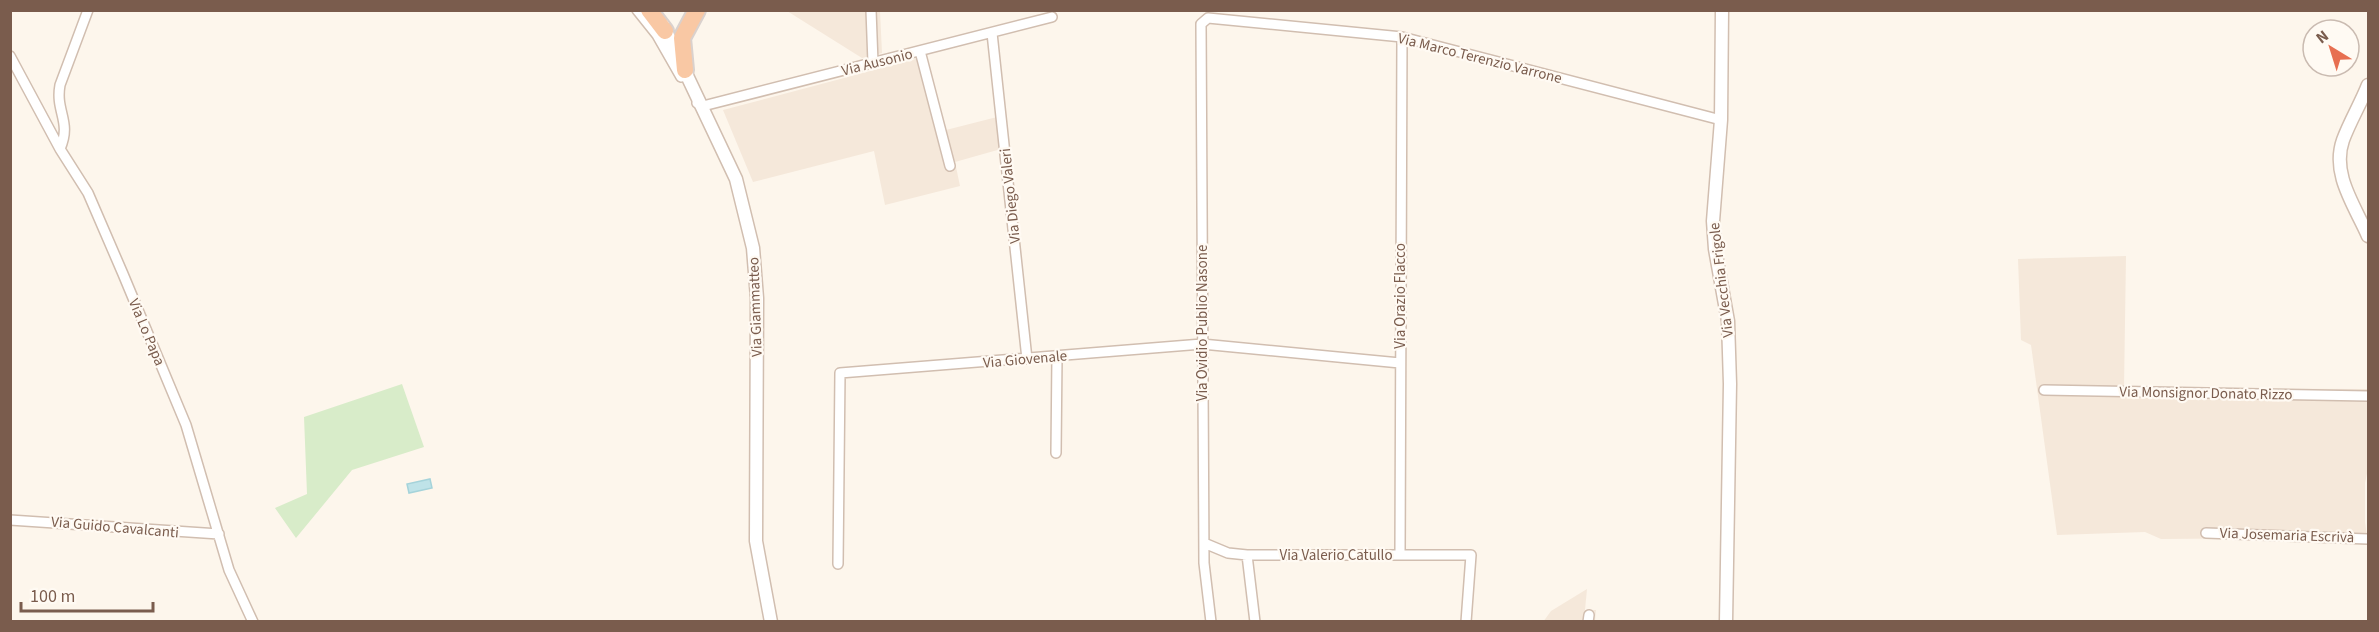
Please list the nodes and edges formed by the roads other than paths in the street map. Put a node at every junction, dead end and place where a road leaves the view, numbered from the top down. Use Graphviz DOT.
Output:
graph roads {
  1 [pos="88,10"];
  2 [pos="637,10"];
  3 [pos="649,10"];
  4 [pos="656,10"];
  5 [pos="697,10"];
  6 [pos="871,10"];
  7 [pos="1722,10"];
  8 [pos="1052,17"];
  9 [pos="1201,24"];
  10 [pos="665,32"];
  11 [pos="992,33"];
  12 [pos="1402,37"];
  13 [pos="920,51"];
  14 [pos="10,56"];
  15 [pos="873,63"];
  16 [pos="685,70"];
  17 [pos="2368,85"];
  18 [pos="703,106"];
  19 [pos="1721,120"];
  20 [pos="60,149"];
  21 [pos="950,166"];
  22 [pos="2368,236"];
  23 [pos="1202,345"];
  24 [pos="1057,356"];
  25 [pos="1026,358"];
  26 [pos="1400,363"];
  27 [pos="2044,390"];
  28 [pos="2368,396"];
  29 [pos="1056,453"];
  30 [pos="10,520"];
  31 [pos="2206,533"];
  32 [pos="219,534"];
  33 [pos="2368,539"];
  34 [pos="1204,543"];
  35 [pos="1247,555"];
  36 [pos="1400,555"];
  37 [pos="838,564"];
  38 [pos="253,621"];
  39 [pos="771,621"];
  40 [pos="1211,621"];
  41 [pos="1255,621"];
  42 [pos="1466,621"];
  43 [pos="1726,621"];
  1 -- 20 [label="street"];
  2 -- 18 [label="street"];
  3 -- 10 [label="highway"];
  4 -- 10 [label="street, Via Giammatteo"];
  5 -- 16 [label="highway"];
  6 -- 15 [label="street"];
  7 -- 19 [label="street, Via Vecchia Frigole"];
  8 -- 11 [label="street, Via Ausonio"];
  9 -- 12 [label="street, Via Marco Terenzio Varrone"];
  9 -- 23 [label="street, Via Ovidio Publio Nasone"];
  10 -- 16 [label="street, Via Giammatteo"];
  11 -- 13 [label="street, Via Ausonio"];
  11 -- 25 [label="street, Via Diego Valeri"];
  12 -- 19 [label="street, Via Marco Terenzio Varrone"];
  12 -- 26 [label="street, Via Orazio Flacco"];
  13 -- 15 [label="street, Via Ausonio"];
  13 -- 21 [label="street"];
  14 -- 20 [label="street, Via Lo Papa"];
  15 -- 18 [label="street, Via Ausonio"];
  16 -- 18 [label="street, Via Giammatteo"];
  17 -- 22 [label="street"];
  18 -- 39 [label="street, Via Giammatteo"];
  19 -- 43 [label="street, Via Vecchia Frigole"];
  20 -- 32 [label="street, Via Lo Papa"];
  23 -- 24 [label="street, Via Giovenale"];
  23 -- 26 [label="street, Via Giovenale"];
  23 -- 34 [label="street, Via Ovidio Publio Nasone"];
  24 -- 25 [label="street, Via Giovenale"];
  24 -- 29 [label="street"];
  25 -- 37 [label="street, Via Giovenale"];
  26 -- 36 [label="street, Via Orazio Flacco"];
  27 -- 28 [label="street, Via Monsignor Donato Rizzo"];
  30 -- 32 [label="street, Via Guido Cavalcanti"];
  31 -- 33 [label="street, Via Josemaria Escrivà"];
  32 -- 38 [label="street, Via Lo Papa"];
  34 -- 35 [label="street, Via Valerio Catullo"];
  34 -- 40 [label="street, Via Ovidio Publio Nasone"];
  35 -- 36 [label="street, Via Valerio Catullo"];
  35 -- 41 [label="street"];
  36 -- 42 [label="street, Via Valerio Catullo"];
}
